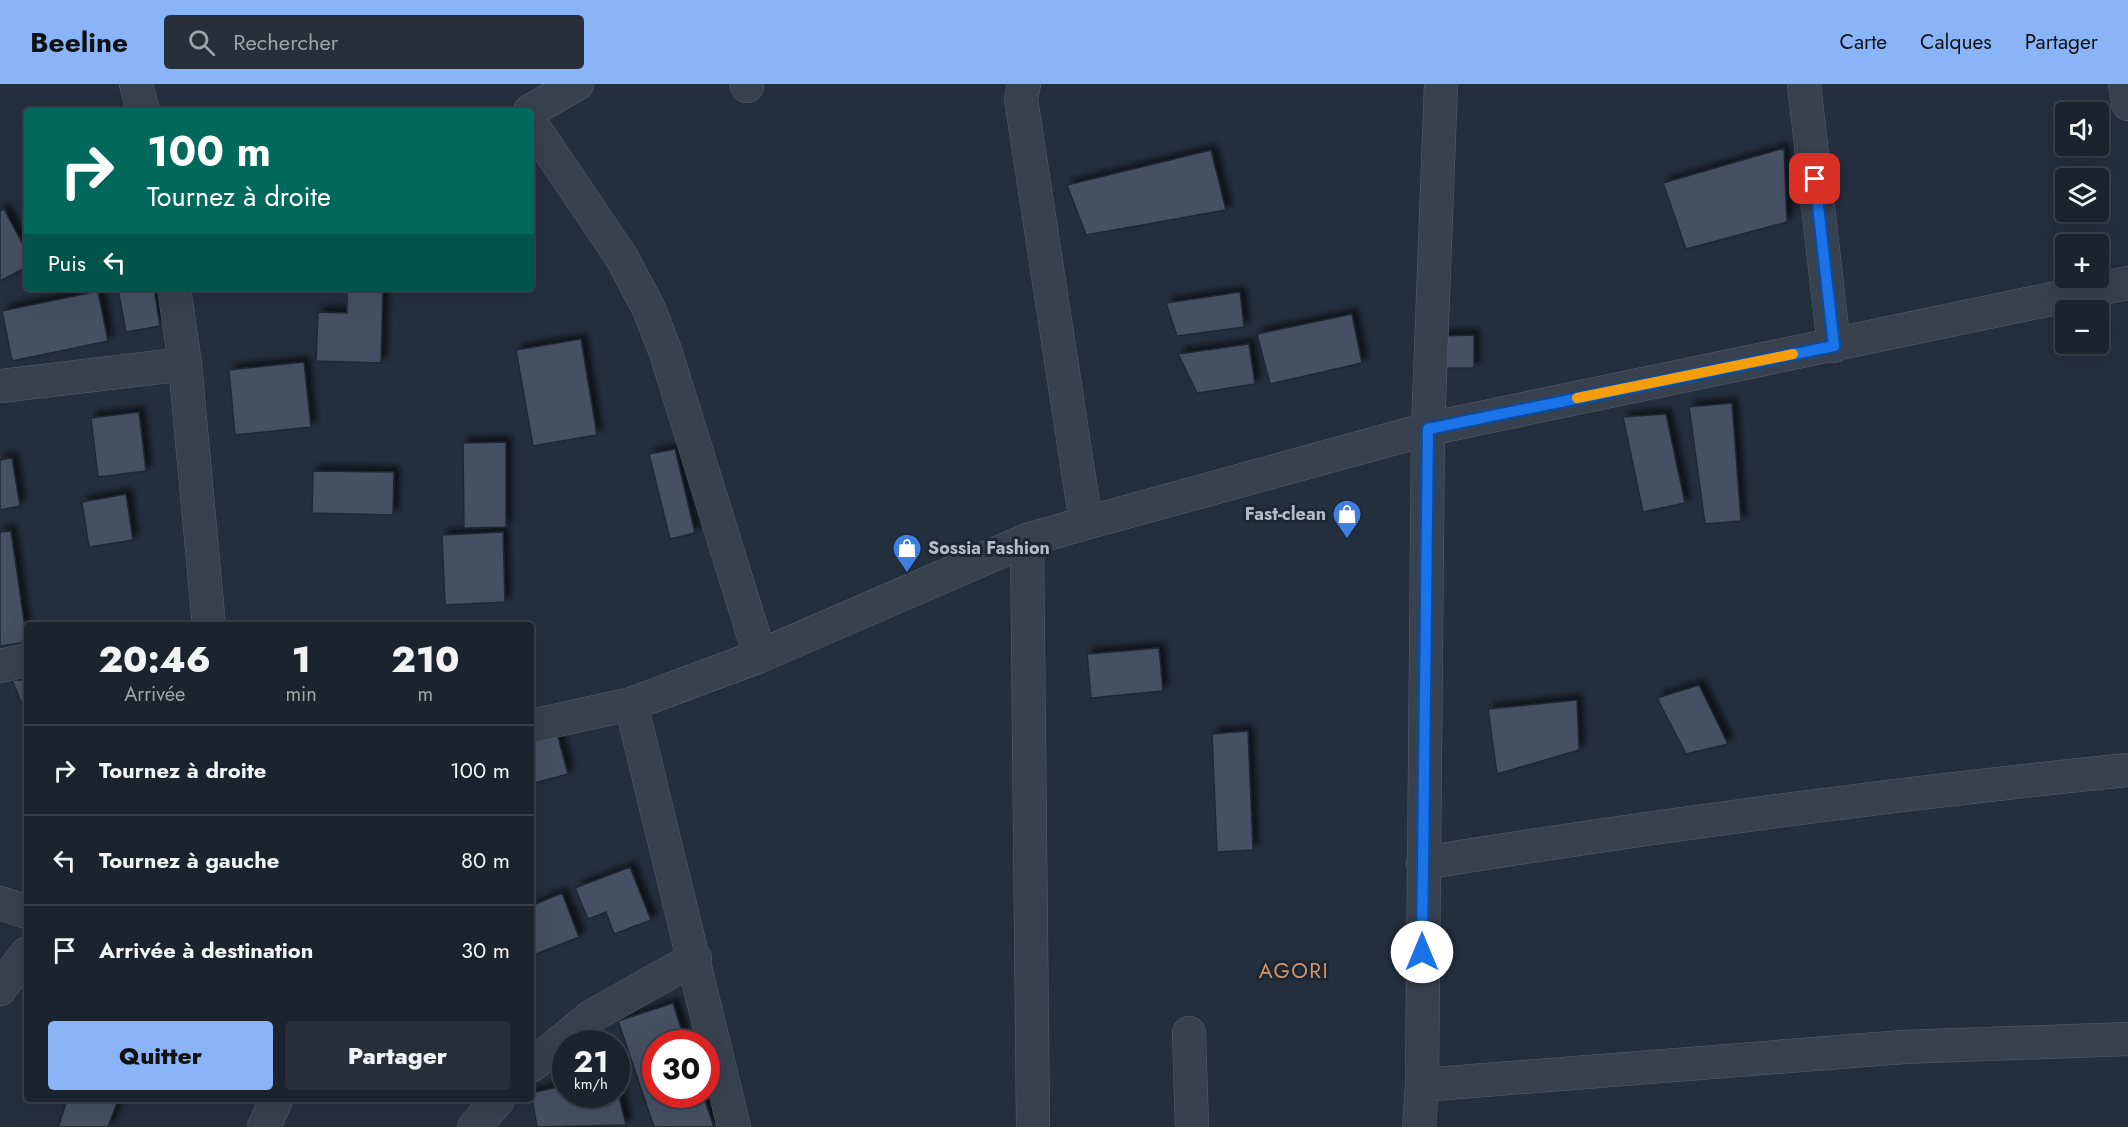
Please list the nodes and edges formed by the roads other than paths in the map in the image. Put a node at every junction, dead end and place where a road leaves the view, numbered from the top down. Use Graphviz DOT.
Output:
graph roads {
  1 [pos="136,84"];
  2 [pos="577,84"];
  3 [pos="1024,84"];
  4 [pos="1441,84"];
  5 [pos="1804,84"];
  6 [pos="2126,84"];
  7 [pos="2128,104"];
  8 [pos="142,108"];
  9 [pos="534,109"];
  10 [pos="534,127"];
  11 [pos="2128,283"];
  12 [pos="174,291"];
  13 [pos="1834,346"];
  14 [pos="185,364"];
  15 [pos="0,386"];
  16 [pos="1428,429"];
  17 [pos="1086,524"];
  18 [pos="1027,540"];
  19 [pos="203,622"];
  20 [pos="760,656"];
  21 [pos="24,661"];
  22 [pos="0,666"];
  23 [pos="631,704"];
  24 [pos="534,725"];
  25 [pos="2128,770"];
  26 [pos="1423,863"];
  27 [pos="0,903"];
  28 [pos="24,911"];
  29 [pos="24,957"];
  30 [pos="695,958"];
  31 [pos="0,989"];
  32 [pos="1189,1033"];
  33 [pos="2128,1039"];
  34 [pos="534,1064"];
  35 [pos="1422,1085"];
  36 [pos="275,1102"];
  37 [pos="496,1102"];
  38 [pos="264,1127"];
  39 [pos="474,1127"];
  40 [pos="734,1127"];
  41 [pos="1033,1127"];
  42 [pos="1192,1127"];
  43 [pos="1419,1127"];
  1 -- 8 [label="street"];
  2 -- 9 [label="street"];
  3 -- 17 [label="street"];
  4 -- 16 [label="street"];
  5 -- 13 [label="street"];
  6 -- 7 [label="street"];
  10 -- 20 [label="street"];
  11 -- 13 [label="street"];
  12 -- 14 [label="street"];
  13 -- 16 [label="street"];
  14 -- 15 [label="street"];
  14 -- 19 [label="street"];
  16 -- 17 [label="street"];
  16 -- 26 [label="street"];
  17 -- 18 [label="street"];
  18 -- 20 [label="street"];
  18 -- 41 [label="street"];
  20 -- 23 [label="street"];
  21 -- 22 [label="street"];
  23 -- 24 [label="street"];
  23 -- 30 [label="street"];
  25 -- 26 [label="street"];
  26 -- 35 [label="street"];
  27 -- 28 [label="street"];
  29 -- 31 [label="street"];
  30 -- 34 [label="street"];
  30 -- 40 [label="street"];
  32 -- 42 [label="street"];
  33 -- 35 [label="street"];
  35 -- 43 [label="street"];
  36 -- 38 [label="street"];
  37 -- 39 [label="street"];
}
